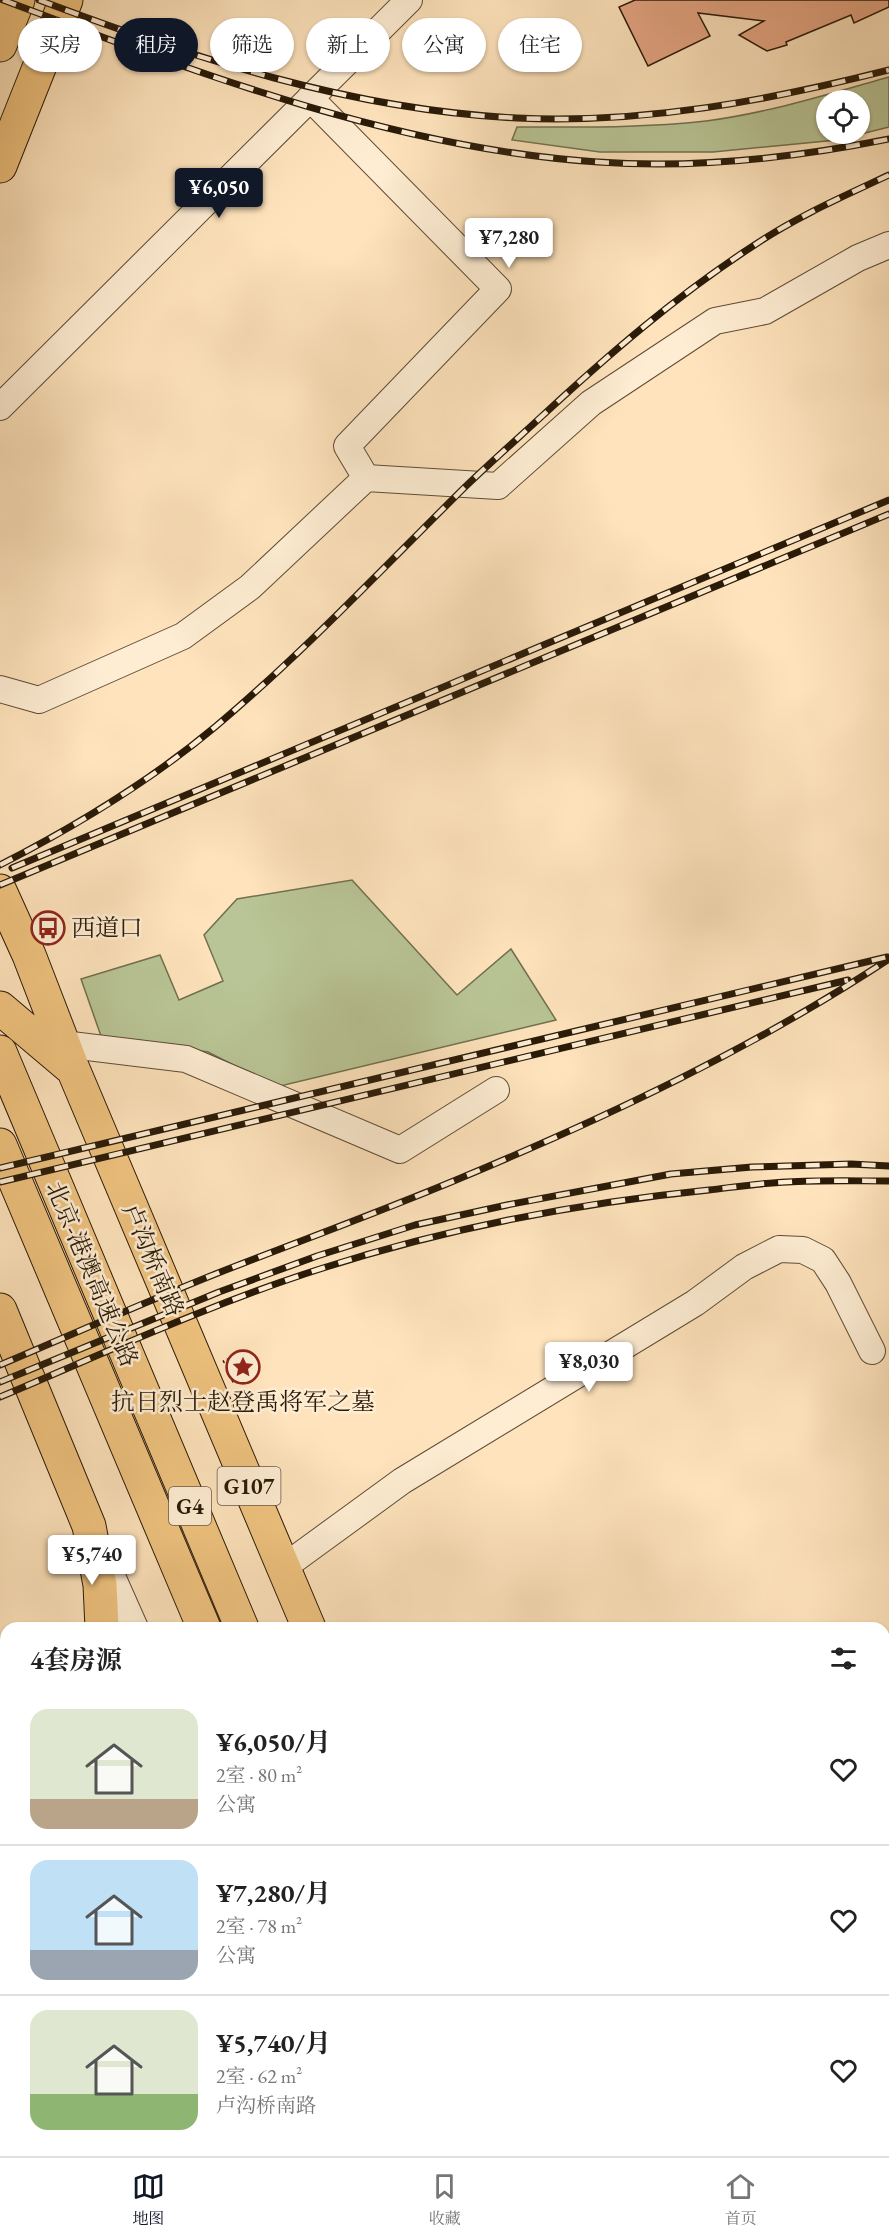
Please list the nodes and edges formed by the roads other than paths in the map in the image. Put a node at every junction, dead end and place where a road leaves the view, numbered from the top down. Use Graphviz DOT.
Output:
graph roads {
  1 [pos="18,0"];
  2 [pos="66,0"];
  3 [pos="409,0"];
  4 [pos="0,45"];
  5 [pos="310,98"];
  6 [pos="0,165"];
  7 [pos="889,245"];
  8 [pos="0,407"];
  9 [pos="366,478"];
  10 [pos="0,689"];
  11 [pos="0,891"];
  12 [pos="0,1008"];
  13 [pos="0,1052"];
  14 [pos="68,1057"];
  15 [pos="496,1090"];
  16 [pos="0,1145"];
  17 [pos="0,1310"];
  18 [pos="872,1351"];
  19 [pos="89,1526"];
  20 [pos="284,1567"];
  21 [pos="102,1622"];
  22 [pos="132,1622"];
  23 [pos="201,1622"];
  24 [pos="239,1622"];
  25 [pos="307,1622"];
  1 -- 4 [label="highway"];
  2 -- 6 [label="highway"];
  3 -- 5 [label="street"];
  5 -- 8 [label="street"];
  5 -- 9 [label="street"];
  7 -- 9 [label="street"];
  9 -- 10 [label="street"];
  11 -- 14 [label="highway, 卢沟桥南路 / G107"];
  12 -- 14 [label="highway"];
  13 -- 24 [label="highway, 北京-港澳高速公路 / G4"];
  14 -- 15 [label="street"];
  14 -- 20 [label="highway, 卢沟桥南路 / G107"];
  16 -- 23 [label="highway, 北京-港澳高速公路 / G4"];
  17 -- 19 [label="highway"];
  18 -- 20 [label="street"];
  19 -- 21 [label="highway"];
  19 -- 22 [label="street"];
  20 -- 25 [label="highway, 卢沟桥南路 / G107"];
}
